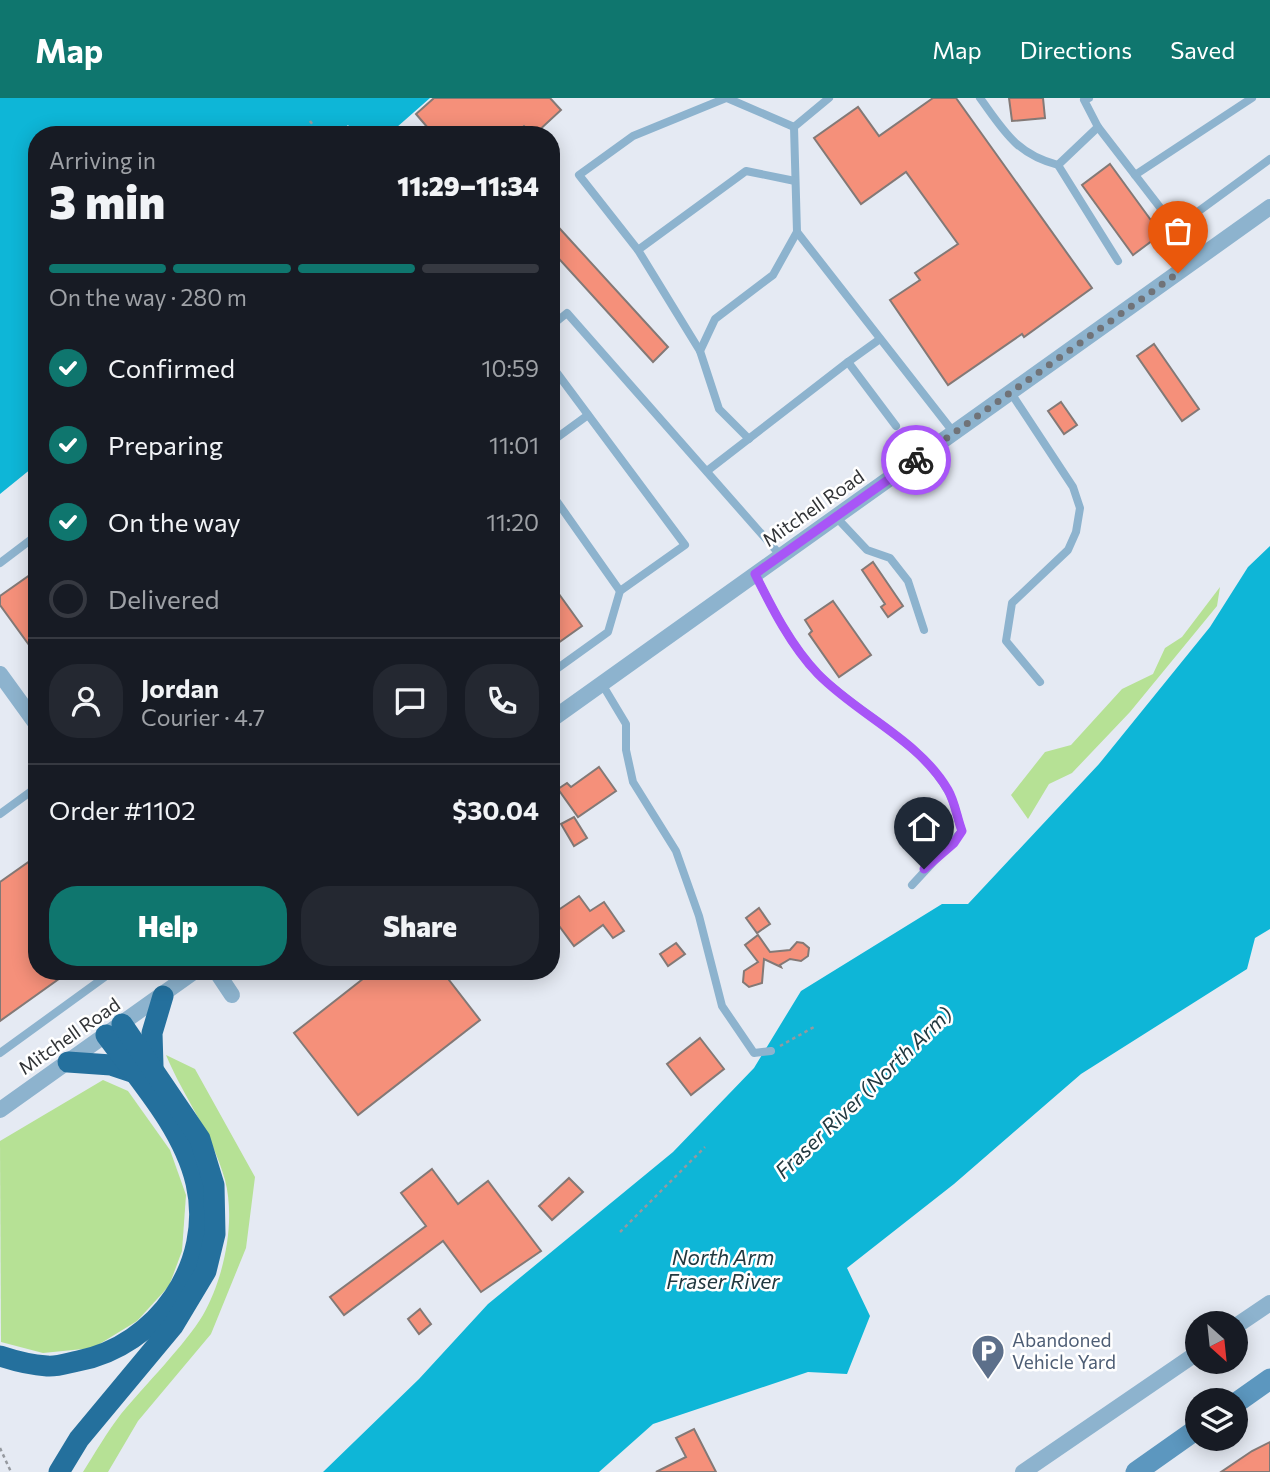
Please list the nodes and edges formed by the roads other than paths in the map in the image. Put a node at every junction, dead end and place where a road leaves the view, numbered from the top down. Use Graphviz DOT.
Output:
graph roads {
  1 [pos="726,98"];
  2 [pos="829,98"];
  3 [pos="980,98"];
  4 [pos="1089,98"];
  5 [pos="1252,98"];
  6 [pos="794,127"];
  7 [pos="1098,127"];
  8 [pos="1270,159"];
  9 [pos="1058,164"];
  10 [pos="1135,175"];
  11 [pos="796,181"];
  12 [pos="1270,208"];
  13 [pos="1177,228"];
  14 [pos="797,232"];
  15 [pos="638,250"];
  16 [pos="1199,258"];
  17 [pos="1118,261"];
  18 [pos="560,319"];
  19 [pos="880,339"];
  20 [pos="700,351"];
  21 [pos="848,362"];
  22 [pos="560,377"];
  23 [pos="1011,393"];
  24 [pos="588,415"];
  25 [pos="896,426"];
  26 [pos="954,433"];
  27 [pos="560,435"];
  28 [pos="749,439"];
  29 [pos="707,471"];
  30 [pos="560,506"];
  31 [pos="836,517"];
  32 [pos="28,542"];
  33 [pos="782,556"];
  34 [pos="0,563"];
  35 [pos="755,574"];
  36 [pos="620,591"];
  37 [pos="925,630"];
  38 [pos="560,667"];
  39 [pos="0,674"];
  40 [pos="1040,682"];
  41 [pos="602,684"];
  42 [pos="28,713"];
  43 [pos="560,714"];
  44 [pos="28,794"];
  45 [pos="0,814"];
  46 [pos="912,885"];
  47 [pos="101,980"];
  48 [pos="183,980"];
  49 [pos="222,980"];
  50 [pos="232,995"];
  51 [pos="163,996"];
  52 [pos="114,1029"];
  53 [pos="771,1051"];
  54 [pos="0,1053"];
  55 [pos="68,1062"];
  56 [pos="153,1066"];
  57 [pos="132,1072"];
  58 [pos="0,1110"];
  59 [pos="1270,1303"];
  60 [pos="1248,1318"];
  61 [pos="0,1356"];
  62 [pos="1185,1361"];
  63 [pos="1270,1379"];
  64 [pos="1248,1395"];
  65 [pos="1185,1438"];
  66 [pos="59,1472"];
  67 [pos="1023,1472"];
  68 [pos="1138,1472"];
  1 -- 6 [label="lane"];
  1 -- 15 [label="lane"];
  2 -- 6 [label="lane"];
  3 -- 9 [label="lane"];
  4 -- 7 [label="lane"];
  5 -- 10 [label="lane"];
  6 -- 11 [label="lane"];
  7 -- 9 [label="lane"];
  7 -- 10 [label="lane"];
  8 -- 13 [label="lane"];
  9 -- 17 [label="lane"];
  10 -- 13 [label="lane"];
  11 -- 14 [label="lane"];
  11 -- 15 [label="lane"];
  12 -- 16 [label="street, Mitchell Road"];
  13 -- 16 [label="lane"];
  14 -- 19 [label="lane"];
  14 -- 20 [label="lane"];
  15 -- 20 [label="lane"];
  16 -- 23 [label="street, Mitchell Road"];
  18 -- 29 [label="lane"];
  19 -- 21 [label="lane"];
  19 -- 26 [label="lane"];
  20 -- 28 [label="lane"];
  21 -- 25 [label="lane"];
  21 -- 28 [label="lane"];
  22 -- 24 [label="lane"];
  23 -- 26 [label="street, Mitchell Road"];
  23 -- 40 [label="lane"];
  24 -- 27 [label="lane"];
  24 -- 36 [label="lane"];
  26 -- 31 [label="street, Mitchell Road"];
  28 -- 29 [label="lane"];
  29 -- 33 [label="lane"];
  30 -- 36 [label="lane"];
  31 -- 33 [label="street, Mitchell Road"];
  31 -- 37 [label="lane"];
  32 -- 34 [label="lane"];
  33 -- 35 [label="street, Mitchell Road"];
  35 -- 41 [label="street, Mitchell Road"];
  35 -- 46 [label="lane"];
  36 -- 38 [label="lane"];
  39 -- 42 [label="street"];
  41 -- 43 [label="street, Mitchell Road"];
  41 -- 53 [label="lane"];
  44 -- 45 [label="lane"];
  47 -- 54 [label="lane"];
  48 -- 51 [label="street, Mitchell Road"];
  49 -- 50 [label="street"];
  51 -- 52 [label="street, Mitchell Road"];
  51 -- 56 [label="highway"];
  52 -- 55 [label="street, Mitchell Road"];
  52 -- 56 [label="highway"];
  52 -- 57 [label="highway"];
  55 -- 57 [label="highway"];
  55 -- 58 [label="street, Mitchell Road"];
  56 -- 66 [label="highway"];
  57 -- 61 [label="highway"];
  59 -- 60 [label="street"];
  62 -- 67 [label="street"];
  63 -- 64 [label="street"];
  65 -- 68 [label="street"];
}
